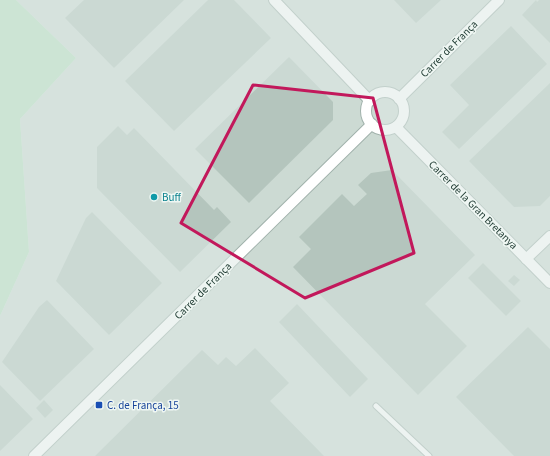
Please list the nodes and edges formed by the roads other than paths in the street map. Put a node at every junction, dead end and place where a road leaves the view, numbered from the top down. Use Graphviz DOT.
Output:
graph roads {
  1 [pos="274,0"];
  2 [pos="499,0"];
  3 [pos="399,98"];
  4 [pos="370,101"];
  5 [pos="372,124"];
  6 [pos="396,127"];
  7 [pos="550,236"];
  8 [pos="526,259"];
  9 [pos="550,283"];
  10 [pos="376,406"];
  11 [pos="34,456"];
  12 [pos="429,456"];
  1 -- 4 [label="street"];
  2 -- 3 [label="street, Carrer de França"];
  3 -- 4 [label="street"];
  3 -- 6 [label="street"];
  4 -- 5 [label="street"];
  5 -- 6 [label="street"];
  5 -- 11 [label="street, Carrer de França"];
  6 -- 8 [label="street, Carrer de la Gran Bretanya"];
  7 -- 8 [label="street"];
  8 -- 9 [label="street, Carrer de la Gran Bretanya"];
  10 -- 12 [label="lane"];
}
